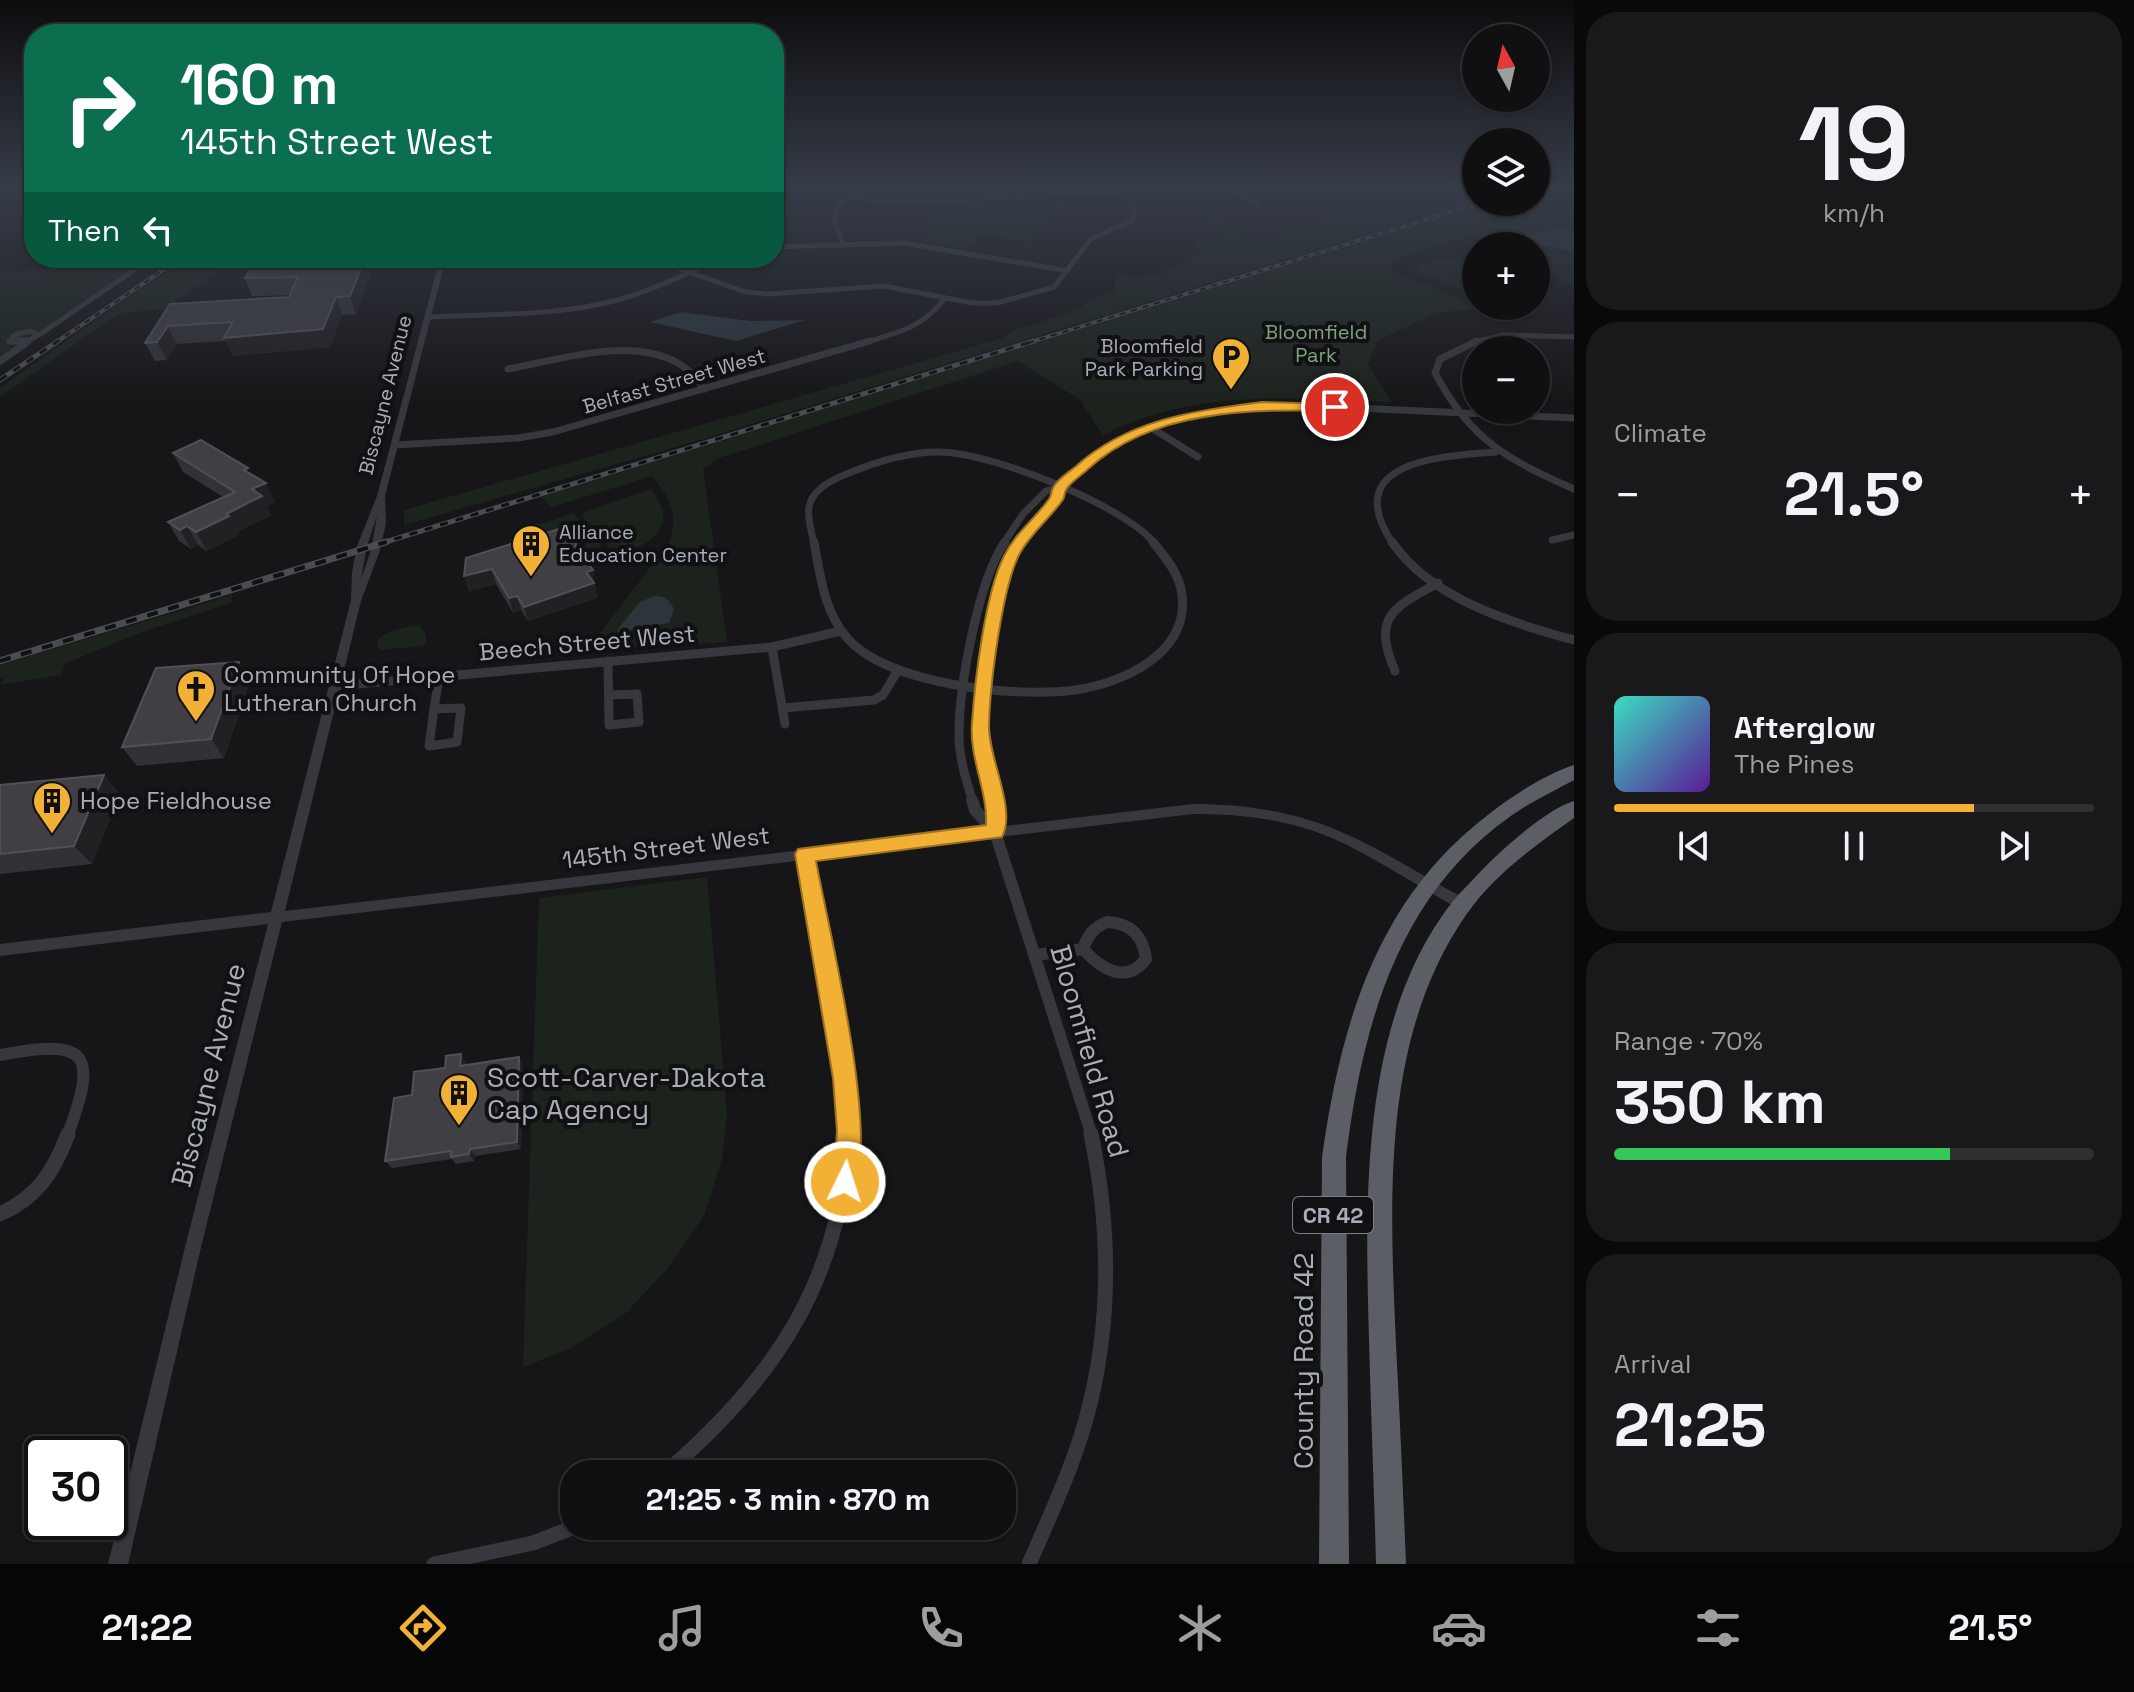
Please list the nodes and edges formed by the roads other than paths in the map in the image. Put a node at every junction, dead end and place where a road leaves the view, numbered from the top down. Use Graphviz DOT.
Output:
graph roads {
  1 [pos="998,259"];
  2 [pos="1077,259"];
  3 [pos="137,268"];
  4 [pos="440,268"];
  5 [pos="674,268"];
  6 [pos="698,268"];
  7 [pos="1068,271"];
  8 [pos="687,273"];
  9 [pos="945,298"];
  10 [pos="428,317"];
  11 [pos="61,319"];
  12 [pos="30,331"];
  13 [pos="39,335"];
  14 [pos="1574,337"];
  15 [pos="0,338"];
  16 [pos="11,339"];
  17 [pos="30,341"];
  18 [pos="1,360"];
  19 [pos="508,369"];
  20 [pos="705,389"];
  21 [pos="1461,413"];
  22 [pos="1574,418"];
  23 [pos="1150,427"];
  24 [pos="395,445"];
  25 [pos="1496,452"];
  26 [pos="1198,457"];
  27 [pos="1059,488"];
  28 [pos="1574,489"];
  29 [pos="1574,535"];
  30 [pos="1552,540"];
  31 [pos="1438,583"];
  32 [pos="841,631"];
  33 [pos="1574,640"];
  34 [pos="772,647"];
  35 [pos="608,661"];
  36 [pos="898,670"];
  37 [pos="1395,671"];
  38 [pos="439,676"];
  39 [pos="964,684"];
  40 [pos="335,686"];
  41 [pos="984,687"];
  42 [pos="609,695"];
  43 [pos="783,708"];
  44 [pos="433,709"];
  45 [pos="785,724"];
  46 [pos="1574,772"];
  47 [pos="1574,808"];
  48 [pos="995,832"];
  49 [pos="805,854"];
  50 [pos="1427,886"];
  51 [pos="1461,903"];
  52 [pos="277,918"];
  53 [pos="1083,949"];
  54 [pos="0,950"];
  55 [pos="1035,955"];
  56 [pos="0,1055"];
  57 [pos="0,1214"];
  58 [pos="682,1460"];
  59 [pos="560,1533"];
  60 [pos="118,1564"];
  61 [pos="434,1564"];
  62 [pos="1029,1564"];
  63 [pos="1334,1564"];
  64 [pos="1391,1564"];
  1 -- 7 [label="street"];
  2 -- 7 [label="street"];
  3 -- 11 [label="street"];
  4 -- 10 [label="street, Biscayne Avenue"];
  5 -- 8 [label="street"];
  6 -- 8 [label="street"];
  7 -- 9 [label="street"];
  8 -- 9 [label="street"];
  8 -- 10 [label="street"];
  9 -- 20 [label="street, Belfast Street West"];
  10 -- 24 [label="street, Biscayne Avenue"];
  11 -- 12 [label="street"];
  11 -- 13 [label="street"];
  12 -- 13 [label="street"];
  12 -- 16 [label="street"];
  13 -- 17 [label="street"];
  14 -- 21 [label="street"];
  15 -- 16 [label="street"];
  16 -- 17 [label="street"];
  16 -- 18 [label="street"];
  17 -- 18 [label="street"];
  19 -- 20 [label="street"];
  20 -- 24 [label="street, Belfast Street West"];
  21 -- 22 [label="street"];
  21 -- 23 [label="street"];
  21 -- 25 [label="street"];
  23 -- 26 [label="street"];
  23 -- 27 [label="street"];
  24 -- 40 [label="street, Biscayne Avenue"];
  25 -- 28 [label="street"];
  25 -- 31 [label="street"];
  27 -- 32 [label="street"];
  27 -- 39 [label="street"];
  27 -- 41 [label="street"];
  27 -- 41 [label="street"];
  29 -- 30 [label="street"];
  31 -- 33 [label="street"];
  31 -- 37 [label="street"];
  32 -- 34 [label="street, Beech Street West"];
  32 -- 36 [label="street"];
  34 -- 35 [label="street, Beech Street West"];
  34 -- 43 [label="street"];
  35 -- 38 [label="street, Beech Street West"];
  35 -- 42 [label="street"];
  36 -- 39 [label="street"];
  36 -- 43 [label="street"];
  38 -- 40 [label="street, Beech Street West"];
  38 -- 44 [label="street"];
  39 -- 41 [label="street"];
  39 -- 48 [label="street"];
  40 -- 52 [label="street, Biscayne Avenue"];
  41 -- 48 [label="street"];
  42 -- 42 [label="street"];
  43 -- 45 [label="street"];
  44 -- 44 [label="street"];
  46 -- 50 [label="highway, County Road 42 / CR 42"];
  47 -- 51 [label="highway, CR 42"];
  48 -- 49 [label="street, 145th Street West"];
  48 -- 50 [label="street, 145th Street West"];
  48 -- 55 [label="street, Bloomfield Road"];
  49 -- 52 [label="street, 145th Street West"];
  49 -- 58 [label="street"];
  50 -- 51 [label="street, 145th Street West"];
  50 -- 63 [label="highway, County Road 42 / CR 42"];
  51 -- 64 [label="highway, CR 42"];
  52 -- 54 [label="street, 145th Street West"];
  52 -- 60 [label="street, Biscayne Avenue"];
  53 -- 53 [label="street"];
  53 -- 55 [label="street"];
  55 -- 62 [label="street, Bloomfield Road"];
  56 -- 57 [label="street"];
  59 -- 61 [label="street"];
}
